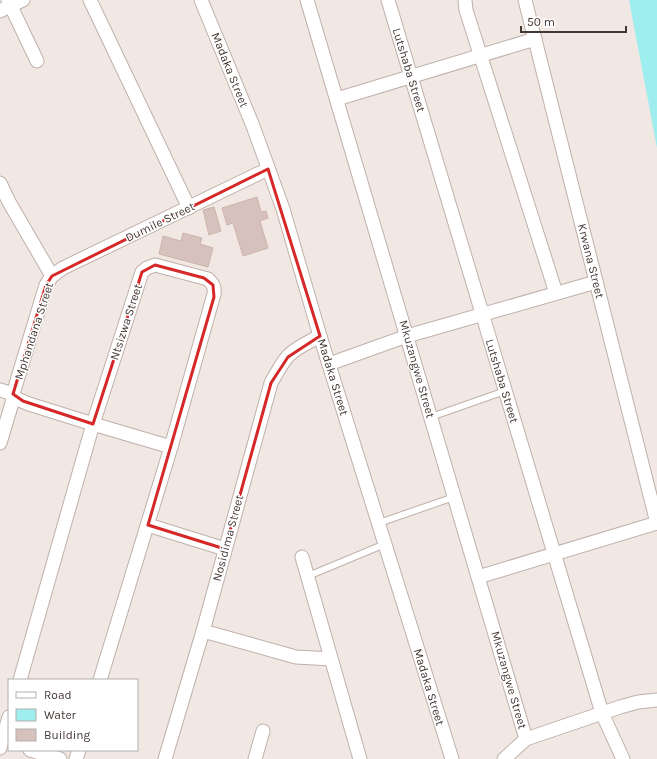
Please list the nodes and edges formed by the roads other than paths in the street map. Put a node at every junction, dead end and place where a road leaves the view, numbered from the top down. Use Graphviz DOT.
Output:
graph roads {
  1 [pos="90,0"];
  2 [pos="201,0"];
  3 [pos="307,0"];
  4 [pos="388,0"];
  5 [pos="465,0"];
  6 [pos="525,0"];
  7 [pos="10,4"];
  8 [pos="534,39"];
  9 [pos="480,55"];
  10 [pos="37,61"];
  11 [pos="411,77"];
  12 [pos="336,99"];
  13 [pos="268,169"];
  14 [pos="0,183"];
  15 [pos="5,204"];
  16 [pos="189,208"];
  17 [pos="52,276"];
  18 [pos="596,282"];
  19 [pos="556,293"];
  20 [pos="482,315"];
  21 [pos="320,336"];
  22 [pos="407,336"];
  23 [pos="329,364"];
  24 [pos="0,390"];
  25 [pos="505,391"];
  26 [pos="13,394"];
  27 [pos="431,417"];
  28 [pos="93,424"];
  29 [pos="0,443"];
  30 [pos="171,447"];
  31 [pos="454,497"];
  32 [pos="379,523"];
  33 [pos="657,523"];
  34 [pos="148,525"];
  35 [pos="385,544"];
  36 [pos="225,549"];
  37 [pos="554,554"];
  38 [pos="302,557"];
  39 [pos="308,576"];
  40 [pos="478,577"];
  41 [pos="203,631"];
  42 [pos="331,658"];
  43 [pos="20,679"];
  44 [pos="100,679"];
  45 [pos="657,700"];
  46 [pos="602,713"];
  47 [pos="8,722"];
  48 [pos="262,731"];
  49 [pos="526,739"];
  50 [pos="3,744"];
  51 [pos="33,751"];
  52 [pos="60,759"];
  53 [pos="165,759"];
  54 [pos="255,759"];
  55 [pos="360,759"];
  56 [pos="452,759"];
  57 [pos="504,759"];
  58 [pos="623,759"];
  1 -- 16 [label="street"];
  2 -- 13 [label="street, Madaka Street"];
  3 -- 12 [label="street, Mkuzangwe Street"];
  4 -- 11 [label="street, Lutshaba Street"];
  5 -- 9 [label="street"];
  6 -- 8 [label="street, Krwana Street"];
  7 -- 10 [label="street"];
  8 -- 9 [label="street"];
  8 -- 18 [label="street, Krwana Street"];
  9 -- 11 [label="street"];
  9 -- 19 [label="street"];
  11 -- 12 [label="street"];
  11 -- 20 [label="street, Lutshaba Street"];
  12 -- 22 [label="street, Mkuzangwe Street"];
  13 -- 16 [label="street, Dumile Street"];
  13 -- 21 [label="street, Madaka Street"];
  14 -- 15 [label="street, Mphandana Street"];
  15 -- 17 [label="street, Mphandana Street"];
  16 -- 17 [label="street, Dumile Street"];
  17 -- 26 [label="street, Mphandana Street"];
  18 -- 19 [label="street"];
  18 -- 33 [label="street, Krwana Street"];
  19 -- 20 [label="street"];
  20 -- 22 [label="street"];
  20 -- 25 [label="street, Lutshaba Street"];
  21 -- 23 [label="street, Madaka Street"];
  21 -- 36 [label="street, Nosidima Street"];
  22 -- 23 [label="street"];
  22 -- 27 [label="street, Mkuzangwe Street"];
  23 -- 32 [label="street, Madaka Street"];
  24 -- 26 [label="street"];
  25 -- 27 [label="lane"];
  25 -- 37 [label="street, Lutshaba Street"];
  26 -- 28 [label="street"];
  26 -- 29 [label="street, Mphandana Street"];
  27 -- 31 [label="street, Mkuzangwe Street"];
  28 -- 30 [label="street"];
  28 -- 30 [label="street, Ntsizwa Street"];
  28 -- 43 [label="street, Ntsizwa Street"];
  30 -- 34 [label="street, Ntsizwa Street"];
  31 -- 32 [label="lane"];
  31 -- 40 [label="street, Mkuzangwe Street"];
  32 -- 35 [label="street, Madaka Street"];
  33 -- 37 [label="street"];
  34 -- 36 [label="street"];
  34 -- 44 [label="street, Ntsizwa Street"];
  35 -- 39 [label="lane"];
  35 -- 56 [label="street, Madaka Street"];
  36 -- 41 [label="street, Nosidima Street"];
  37 -- 40 [label="street"];
  37 -- 46 [label="street, Lutshaba Street"];
  38 -- 39 [label="street"];
  39 -- 42 [label="street"];
  40 -- 49 [label="street, Mkuzangwe Street"];
  41 -- 42 [label="street"];
  41 -- 53 [label="street, Nosidima Street"];
  42 -- 55 [label="street"];
  45 -- 46 [label="street"];
  46 -- 49 [label="street"];
  46 -- 58 [label="street, Lutshaba Street"];
  47 -- 50 [label="street"];
  48 -- 54 [label="street"];
  49 -- 57 [label="street"];
  51 -- 52 [label="street"];
}
